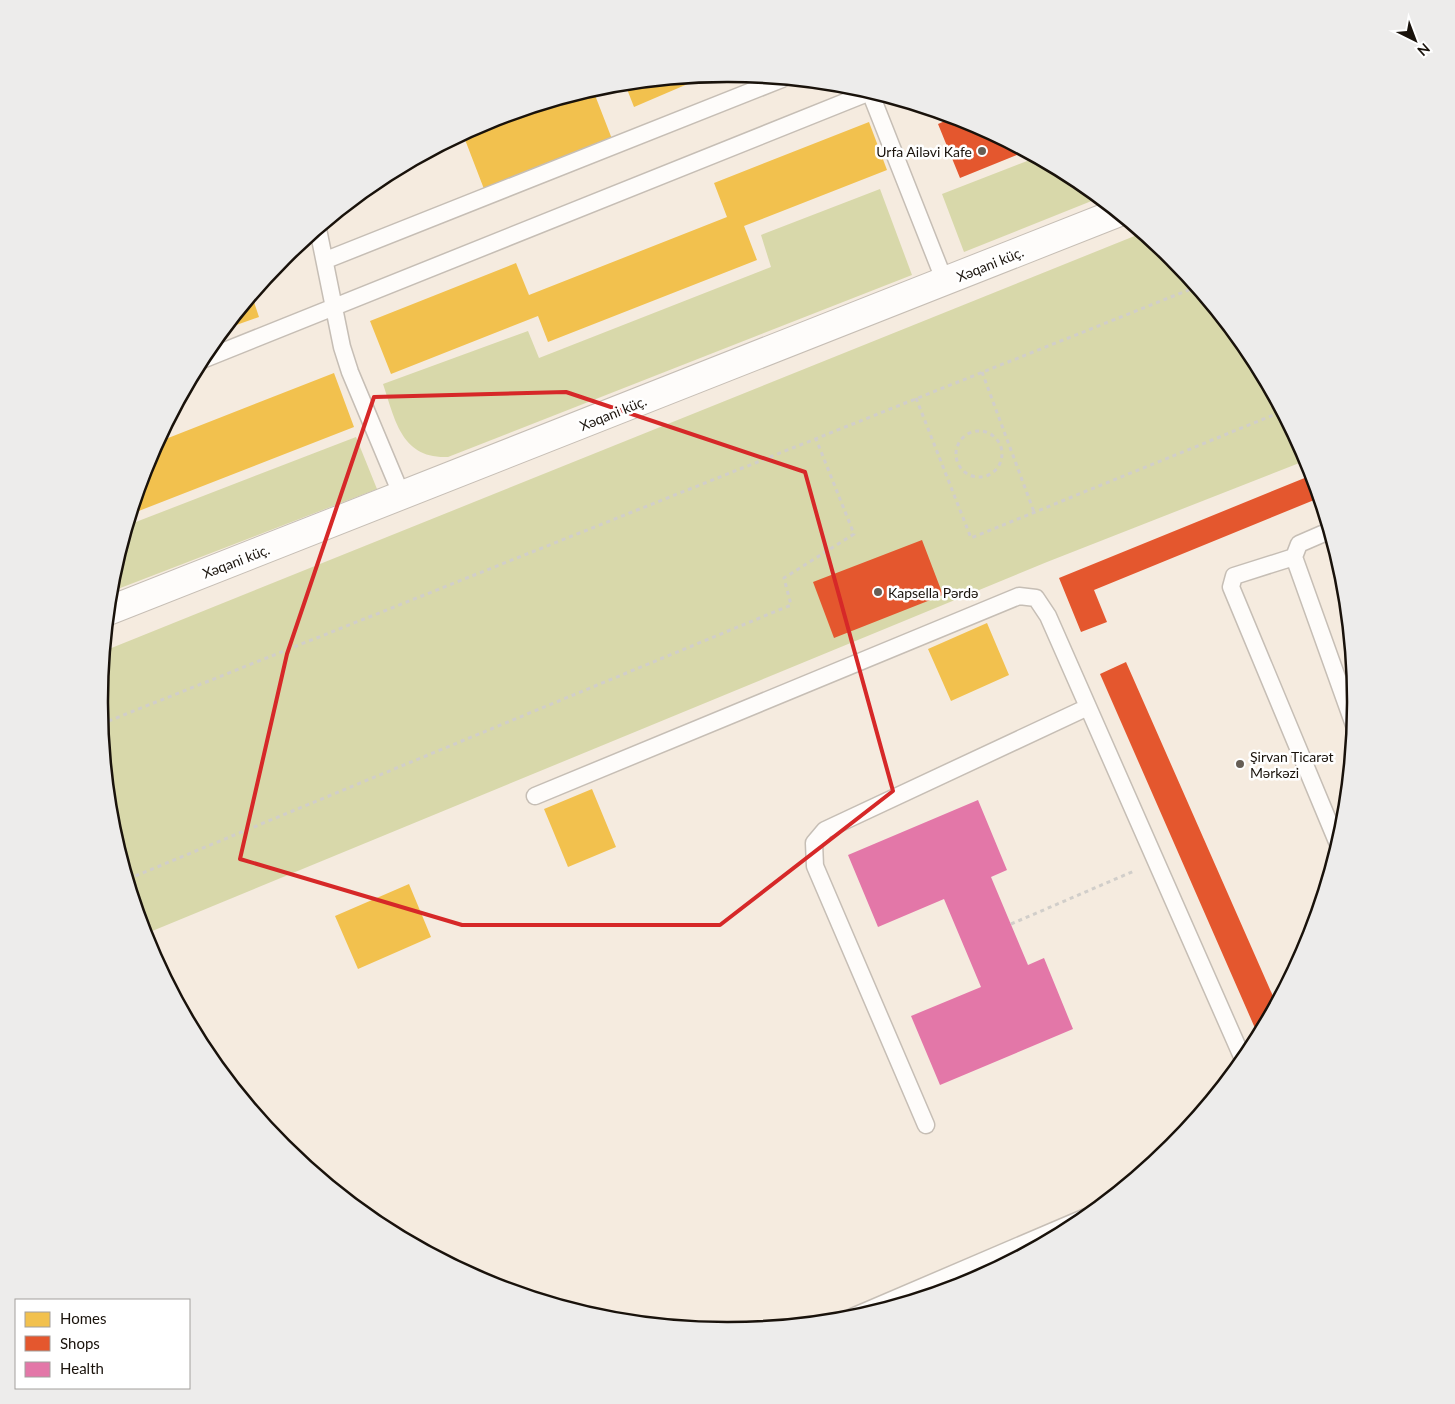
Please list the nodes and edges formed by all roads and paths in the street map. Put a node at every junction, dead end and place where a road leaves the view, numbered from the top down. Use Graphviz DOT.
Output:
graph roads {
  1 [pos="769,84"];
  2 [pos="858,97"];
  3 [pos="873,100"];
  4 [pos="1111,216"];
  5 [pos="320,235"];
  6 [pos="326,260"];
  7 [pos="945,282"];
  8 [pos="1189,290"];
  9 [pos="335,307"];
  10 [pos="214,355"];
  11 [pos="982,372"];
  12 [pos="916,398"];
  13 [pos="1276,414"];
  14 [pos="816,439"];
  15 [pos="991,474"];
  16 [pos="402,496"];
  17 [pos="1034,512"];
  18 [pos="1323,533"];
  19 [pos="1294,558"];
  20 [pos="115,609"];
  21 [pos="1347,705"];
  22 [pos="1088,706"];
  23 [pos="108,721"];
  24 [pos="535,796"];
  25 [pos="1333,832"];
  26 [pos="1156,862"];
  27 [pos="134,877"];
  28 [pos="1011,924"];
  29 [pos="1239,1051"];
  30 [pos="926,1125"];
  31 [pos="1041,1236"];
  32 [pos="904,1295"];
  1 -- 6 [label="lane"];
  2 -- 9 [label="lane"];
  3 -- 7 [label="lane"];
  4 -- 7 [label="street, Xəqani küç."];
  5 -- 6 [label="lane"];
  6 -- 9 [label="lane"];
  7 -- 16 [label="street, Xəqani küç."];
  8 -- 11 [label="path"];
  9 -- 10 [label="lane"];
  9 -- 16 [label="lane"];
  11 -- 12 [label="path"];
  11 -- 17 [label="path"];
  12 -- 14 [label="path"];
  12 -- 17 [label="path"];
  13 -- 17 [label="path"];
  14 -- 23 [label="path"];
  14 -- 27 [label="path"];
  15 -- 15 [label="path"];
  16 -- 20 [label="street, Xəqani küç."];
  18 -- 19 [label="lane"];
  19 -- 21 [label="lane"];
  19 -- 25 [label="lane"];
  22 -- 24 [label="lane"];
  22 -- 26 [label="lane"];
  22 -- 30 [label="lane"];
  26 -- 28 [label="path"];
  26 -- 29 [label="lane"];
  31 -- 32 [label="lane"];
}
